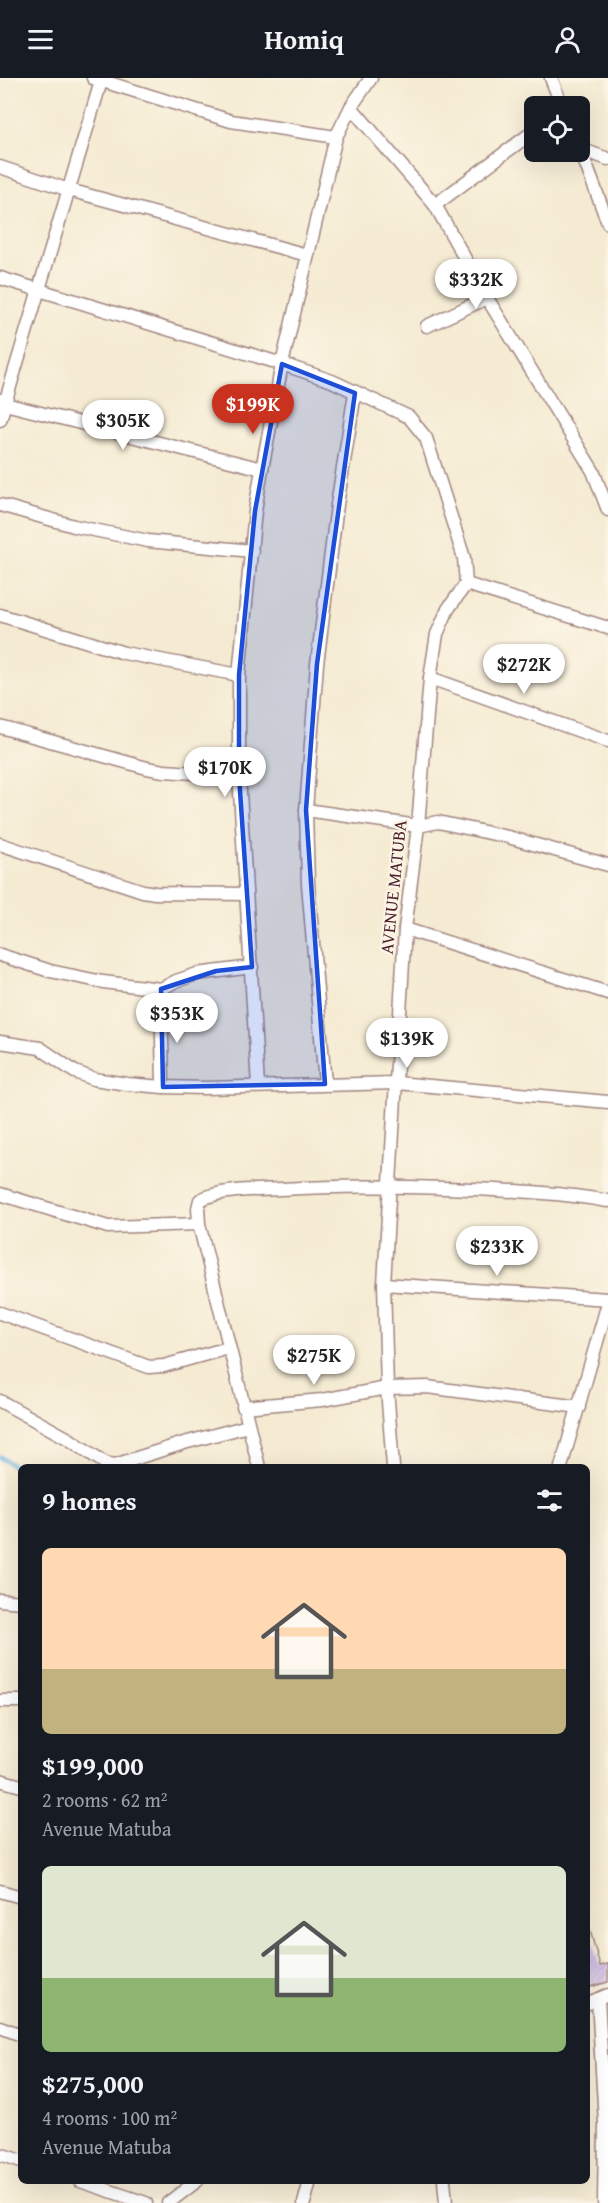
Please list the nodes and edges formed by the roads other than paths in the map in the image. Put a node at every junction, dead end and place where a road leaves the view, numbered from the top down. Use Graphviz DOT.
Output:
graph roads {
  1 [pos="370,78"];
  2 [pos="551,78"];
  3 [pos="99,79"];
  4 [pos="558,96"];
  5 [pos="351,107"];
  6 [pos="336,137"];
  7 [pos="524,138"];
  8 [pos="590,152"];
  9 [pos="608,159"];
  10 [pos="585,162"];
  11 [pos="0,166"];
  12 [pos="69,190"];
  13 [pos="435,205"];
  14 [pos="608,223"];
  15 [pos="307,255"];
  16 [pos="0,278"];
  17 [pos="40,289"];
  18 [pos="487,298"];
  19 [pos="427,326"];
  20 [pos="282,364"];
  21 [pos="355,393"];
  22 [pos="2,402"];
  23 [pos="0,420"];
  24 [pos="262,469"];
  25 [pos="0,505"];
  26 [pos="608,510"];
  27 [pos="252,551"];
  28 [pos="466,584"];
  29 [pos="0,615"];
  30 [pos="608,628"];
  31 [pos="239,675"];
  32 [pos="430,678"];
  33 [pos="0,727"];
  34 [pos="608,741"];
  35 [pos="239,776"];
  36 [pos="306,810"];
  37 [pos="418,826"];
  38 [pos="0,844"];
  39 [pos="608,865"];
  40 [pos="245,894"];
  41 [pos="405,929"];
  42 [pos="0,955"];
  43 [pos="252,967"];
  44 [pos="161,989"];
  45 [pos="608,993"];
  46 [pos="0,1042"];
  47 [pos="397,1083"];
  48 [pos="325,1084"];
  49 [pos="258,1086"];
  50 [pos="163,1087"];
  51 [pos="608,1101"];
  52 [pos="390,1185"];
  53 [pos="0,1194"];
  54 [pos="608,1201"];
  55 [pos="199,1224"];
  56 [pos="384,1284"];
  57 [pos="608,1301"];
  58 [pos="0,1313"];
  59 [pos="228,1348"];
  60 [pos="387,1388"];
  61 [pos="0,1401"];
  62 [pos="243,1407"];
  63 [pos="579,1407"];
  64 [pos="248,1426"];
  65 [pos="110,1464"];
  66 [pos="117,1464"];
  67 [pos="258,1464"];
  68 [pos="393,1464"];
  69 [pos="562,1464"];
  70 [pos="0,1600"];
  71 [pos="18,1602"];
  72 [pos="0,1701"];
  73 [pos="18,1701"];
  74 [pos="0,1780"];
  75 [pos="18,1785"];
  76 [pos="0,1892"];
  77 [pos="18,1896"];
  78 [pos="597,1999"];
  79 [pos="0,2027"];
  80 [pos="18,2034"];
  81 [pos="606,2125"];
  82 [pos="0,2154"];
  83 [pos="18,2161"];
  84 [pos="89,2184"];
  85 [pos="193,2184"];
  86 [pos="309,2184"];
  87 [pos="444,2184"];
  88 [pos="146,2203"];
  89 [pos="168,2203"];
  90 [pos="304,2203"];
  91 [pos="446,2203"];
  92 [pos="604,2203"];
  1 -- 5 [label="street"];
  2 -- 4 [label="street"];
  3 -- 6 [label="street"];
  3 -- 12 [label="street"];
  5 -- 6 [label="street"];
  5 -- 13 [label="street"];
  6 -- 15 [label="street"];
  7 -- 13 [label="street"];
  8 -- 9 [label="street"];
  10 -- 14 [label="street"];
  11 -- 12 [label="street"];
  12 -- 15 [label="street"];
  12 -- 17 [label="street"];
  13 -- 18 [label="street"];
  15 -- 20 [label="street"];
  16 -- 17 [label="street"];
  17 -- 20 [label="street"];
  17 -- 22 [label="street"];
  18 -- 19 [label="street"];
  18 -- 26 [label="street"];
  20 -- 21 [label="street"];
  20 -- 24 [label="street"];
  21 -- 28 [label="street"];
  21 -- 36 [label="street"];
  22 -- 23 [label="street"];
  22 -- 24 [label="street"];
  24 -- 27 [label="street"];
  25 -- 27 [label="street"];
  27 -- 31 [label="street"];
  28 -- 30 [label="street"];
  28 -- 32 [label="street, AVENUE MATUBA"];
  29 -- 31 [label="street"];
  31 -- 35 [label="street"];
  32 -- 34 [label="street"];
  32 -- 37 [label="street, AVENUE MATUBA"];
  33 -- 35 [label="street"];
  35 -- 40 [label="street"];
  36 -- 37 [label="street"];
  36 -- 48 [label="street"];
  37 -- 39 [label="street"];
  37 -- 41 [label="street, AVENUE MATUBA"];
  38 -- 40 [label="street"];
  40 -- 43 [label="street"];
  41 -- 45 [label="street"];
  41 -- 47 [label="street, AVENUE MATUBA"];
  42 -- 44 [label="street"];
  43 -- 44 [label="street"];
  43 -- 49 [label="street"];
  44 -- 50 [label="street"];
  46 -- 50 [label="street"];
  47 -- 48 [label="street"];
  47 -- 51 [label="street"];
  47 -- 52 [label="street, AVENUE MATUBA"];
  48 -- 49 [label="street"];
  49 -- 50 [label="street"];
  52 -- 54 [label="street"];
  52 -- 55 [label="street"];
  52 -- 56 [label="street, AVENUE MATUBA"];
  53 -- 55 [label="street"];
  55 -- 59 [label="street"];
  56 -- 57 [label="street"];
  56 -- 60 [label="street, AVENUE MATUBA"];
  57 -- 63 [label="street"];
  58 -- 59 [label="street"];
  59 -- 62 [label="street"];
  60 -- 62 [label="street"];
  60 -- 63 [label="street"];
  60 -- 68 [label="street, AVENUE MATUBA"];
  61 -- 65 [label="street"];
  62 -- 64 [label="street"];
  63 -- 69 [label="street"];
  64 -- 66 [label="street"];
  64 -- 67 [label="street"];
  70 -- 71 [label="street"];
  72 -- 73 [label="street"];
  74 -- 75 [label="street"];
  76 -- 77 [label="street"];
  78 -- 81 [label="street"];
  79 -- 80 [label="street"];
  81 -- 92 [label="street"];
  82 -- 83 [label="street"];
  84 -- 88 [label="street"];
  85 -- 89 [label="street"];
  86 -- 90 [label="street"];
  87 -- 91 [label="street"];
}
